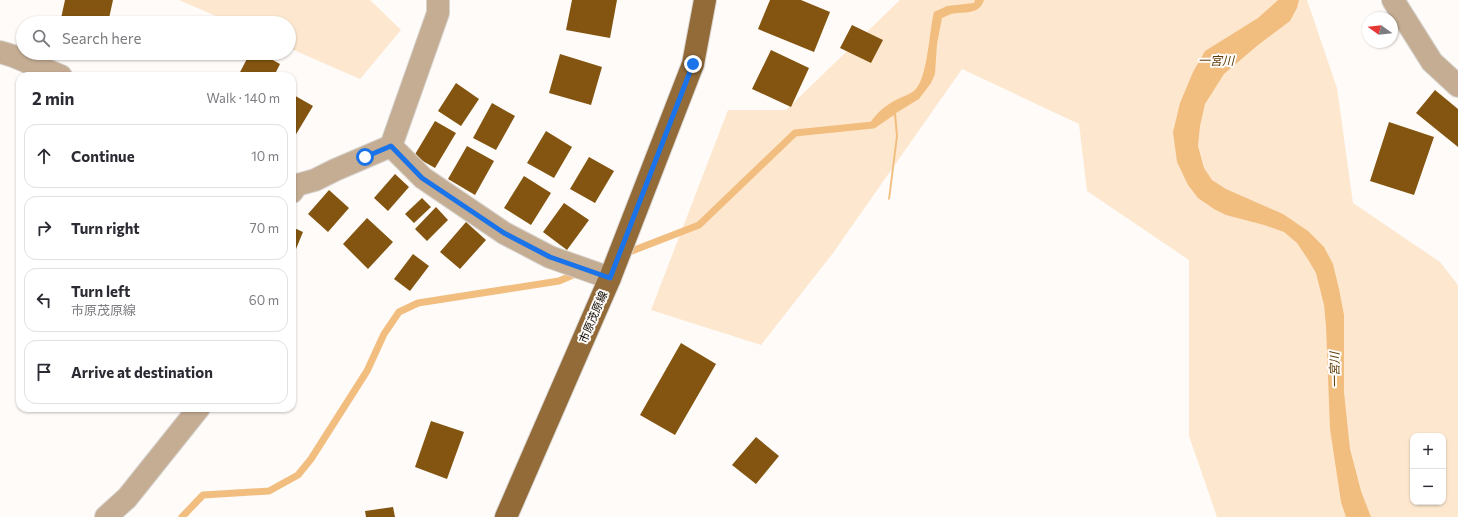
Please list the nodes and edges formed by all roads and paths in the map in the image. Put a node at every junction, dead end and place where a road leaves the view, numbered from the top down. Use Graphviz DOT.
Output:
graph roads {
  1 [pos="438,0"];
  2 [pos="705,0"];
  3 [pos="1393,0"];
  4 [pos="0,52"];
  5 [pos="16,57"];
  6 [pos="23,60"];
  7 [pos="52,72"];
  8 [pos="1458,86"];
  9 [pos="391,146"];
  10 [pos="296,186"];
  11 [pos="610,278"];
  12 [pos="196,412"];
  13 [pos="106,517"];
  14 [pos="506,517"];
  1 -- 9 [label="street"];
  2 -- 11 [label="main road, 市原茂原線"];
  3 -- 8 [label="street"];
  4 -- 5 [label="street"];
  6 -- 7 [label="street"];
  9 -- 10 [label="street"];
  9 -- 11 [label="street"];
  11 -- 14 [label="main road, 市原茂原線"];
  12 -- 13 [label="street"];
}
